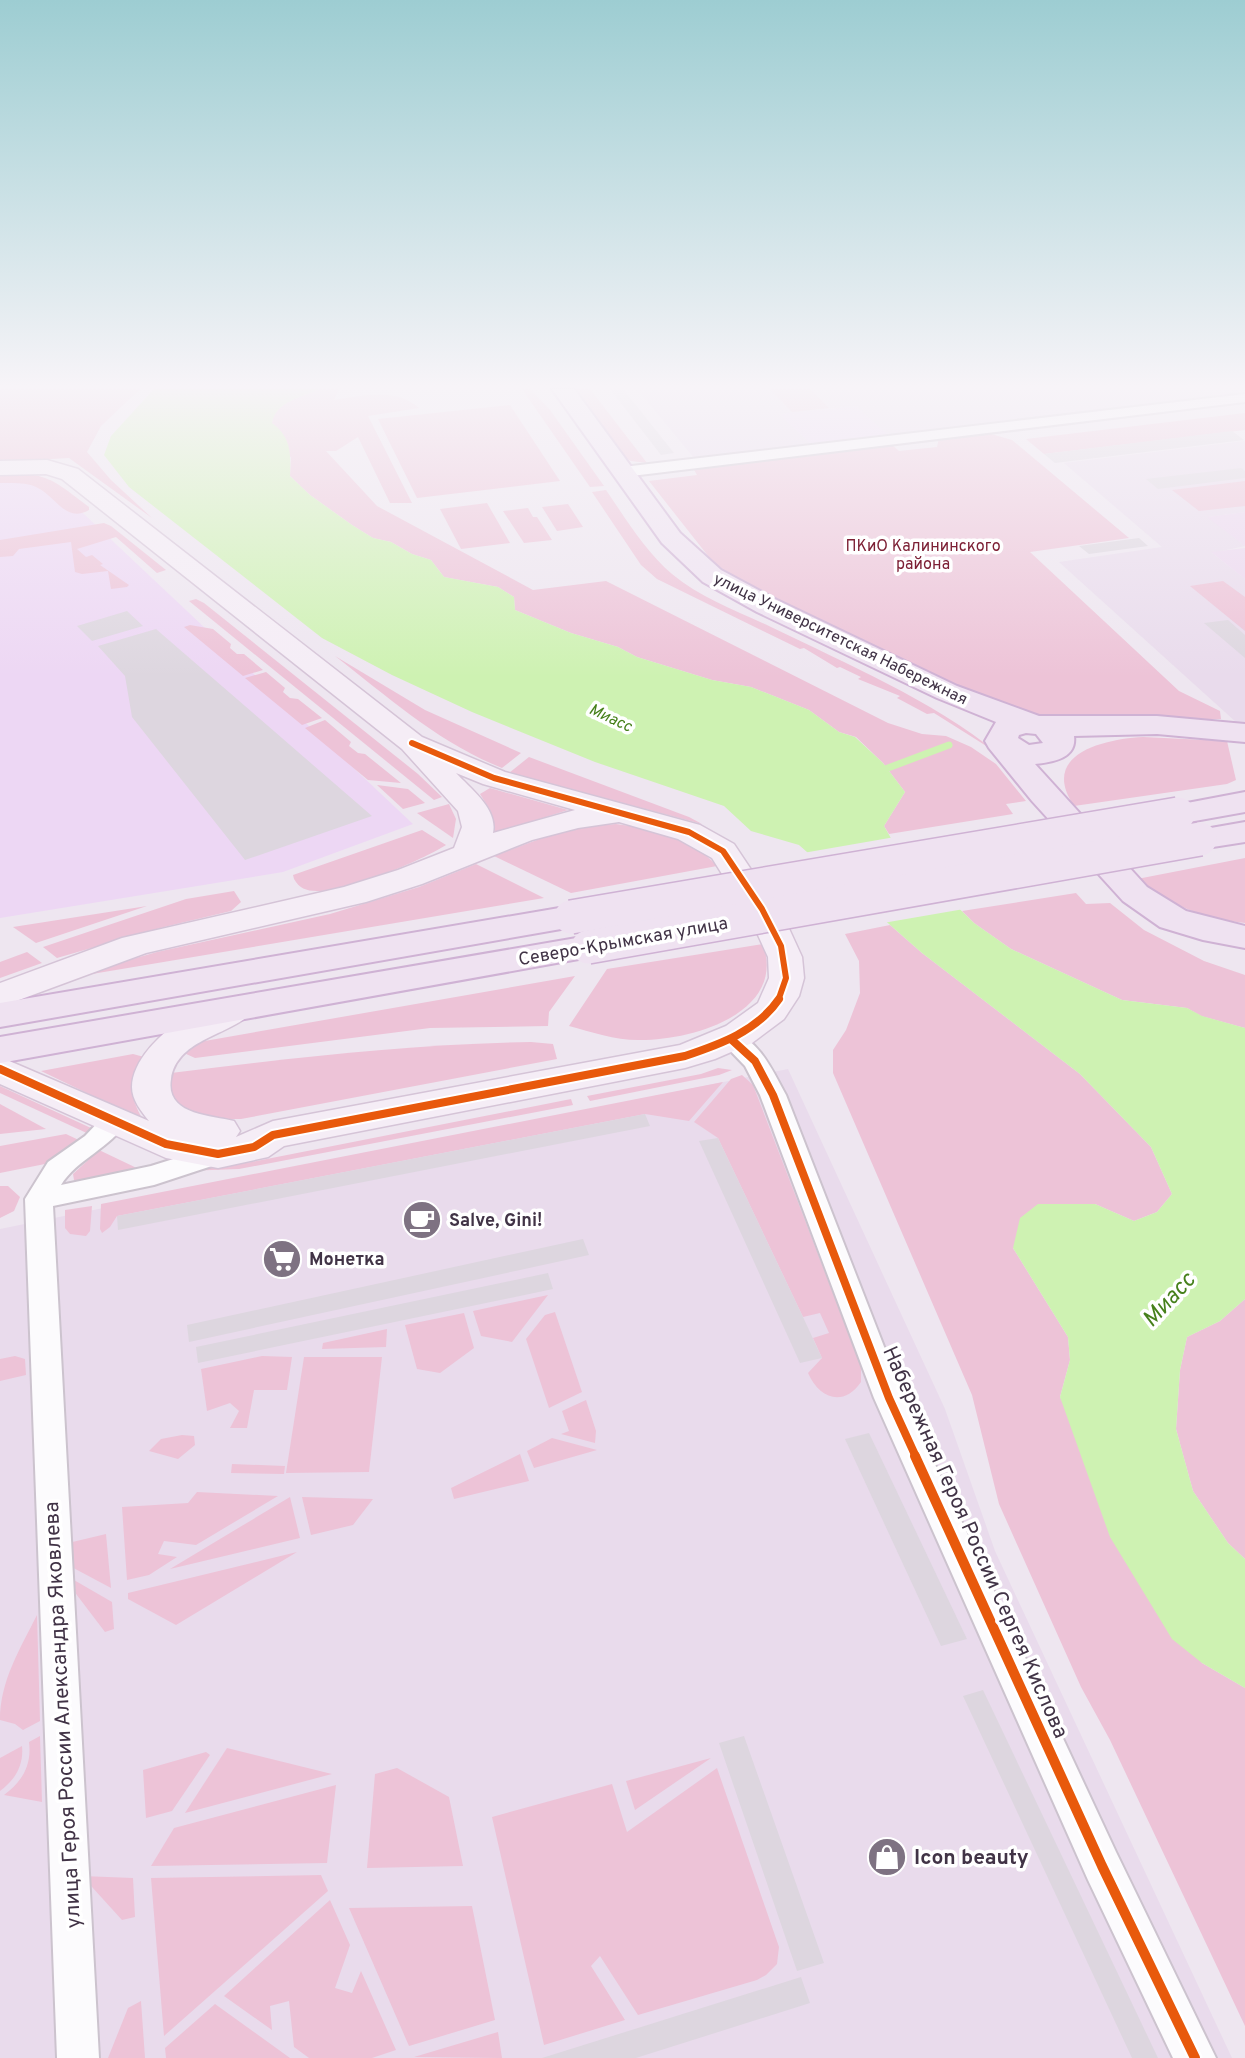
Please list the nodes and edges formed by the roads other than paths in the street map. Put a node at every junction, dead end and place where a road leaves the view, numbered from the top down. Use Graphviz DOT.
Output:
graph roads {
  1 [pos="84,485"];
  2 [pos="613,485"];
  3 [pos="632,485"];
  4 [pos="1245,733"];
  5 [pos="1046,738"];
  6 [pos="412,743"];
  7 [pos="1006,745"];
  8 [pos="1245,802"];
  9 [pos="1059,809"];
  10 [pos="630,815"];
  11 [pos="1189,827"];
  12 [pos="1245,832"];
  13 [pos="468,852"];
  14 [pos="579,932"];
  15 [pos="1245,937"];
  16 [pos="0,996"];
  17 [pos="237,1008"];
  18 [pos="0,1015"];
  19 [pos="732,1040"];
  20 [pos="0,1050"];
  21 [pos="0,1069"];
  22 [pos="114,1121"];
  23 [pos="273,1135"];
  24 [pos="218,1154"];
  25 [pos="40,1199"];
  26 [pos="78,2058"];
  27 [pos="1195,2058"];
  1 -- 6 [label="street"];
  2 -- 7 [label="main road, улица Университетская Набережная"];
  3 -- 5 [label="main road, улица Университетская Набережная"];
  4 -- 5 [label="main road"];
  5 -- 7 [label="main road"];
  5 -- 9 [label="main road"];
  6 -- 10 [label="street"];
  6 -- 13 [label="street"];
  7 -- 9 [label="main road"];
  8 -- 11 [label="main road, Северо-Крымская улица"];
  9 -- 15 [label="main road"];
  10 -- 13 [label="street"];
  10 -- 19 [label="street"];
  11 -- 12 [label="main road, Северо-Крымская улица"];
  11 -- 14 [label="main road, Северо-Крымская улица, bridge"];
  13 -- 16 [label="street"];
  14 -- 17 [label="main road, Северо-Крымская улица"];
  14 -- 18 [label="main road, Северо-Крымская улица"];
  17 -- 20 [label="main road, Северо-Крымская улица"];
  17 -- 23 [label="street"];
  19 -- 23 [label="street"];
  19 -- 27 [label="street, Набережная Героя России Сергея Кислова"];
  21 -- 22 [label="street"];
  22 -- 24 [label="street"];
  22 -- 25 [label="street"];
  23 -- 24 [label="street"];
  24 -- 25 [label="street"];
  25 -- 26 [label="street, улица Героя России Александра Яковлева"];
}
